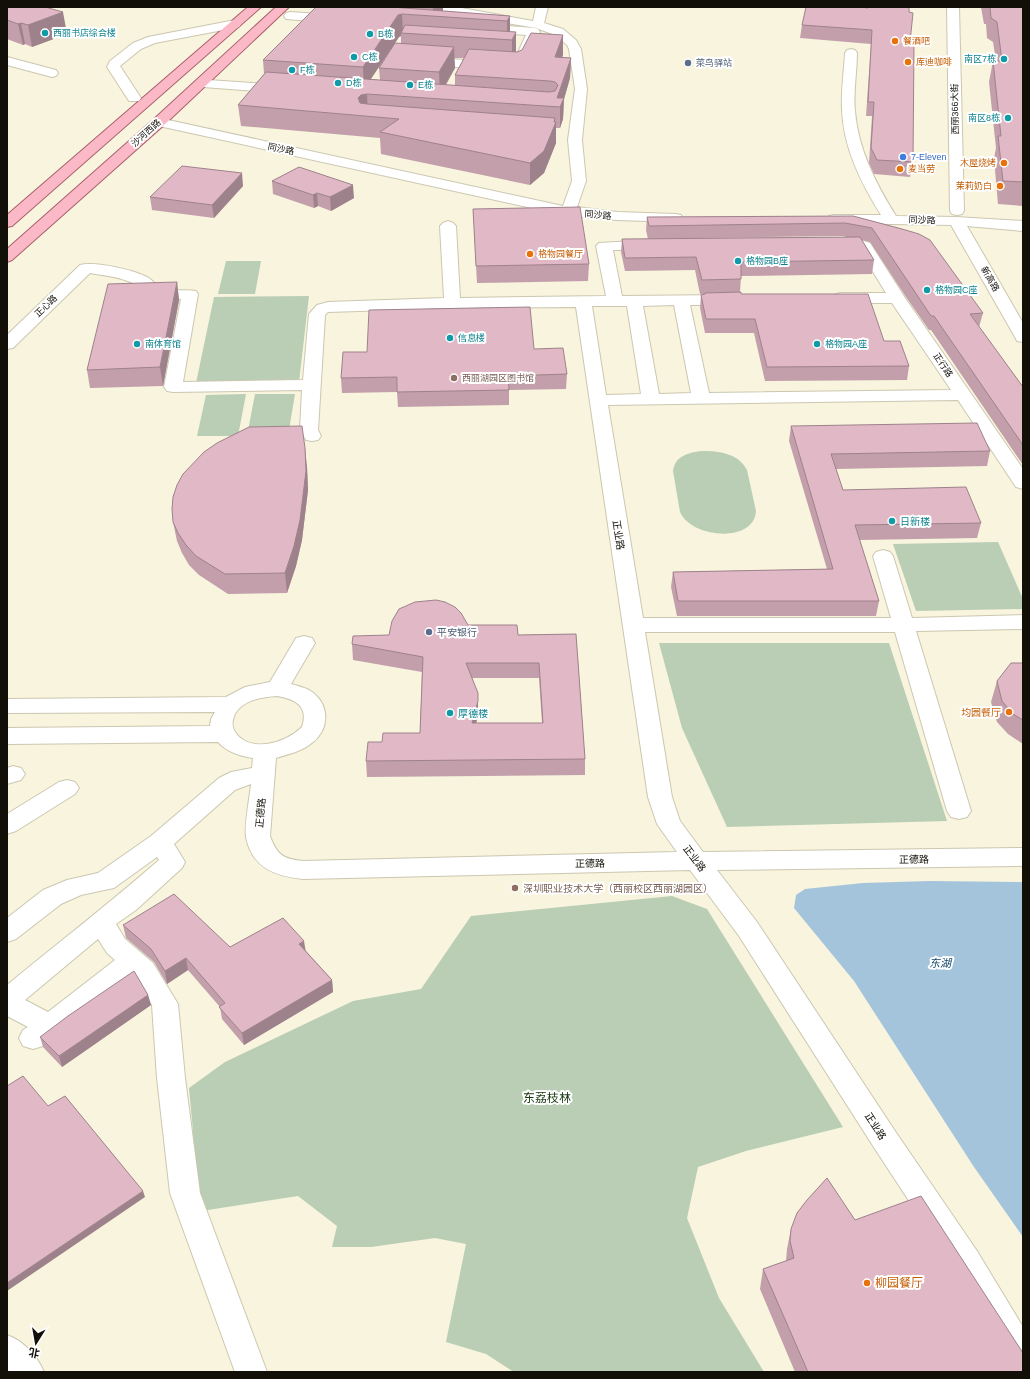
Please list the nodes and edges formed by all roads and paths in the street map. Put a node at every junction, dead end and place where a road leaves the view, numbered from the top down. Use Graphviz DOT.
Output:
graph roads {
  1 [pos="237,7"];
  2 [pos="255,7"];
  3 [pos="300,7"];
  4 [pos="436,7"];
  5 [pos="542,7"];
  6 [pos="953,7"];
  7 [pos="286,12"];
  8 [pos="344,20"];
  9 [pos="235,24"];
  10 [pos="538,25"];
  11 [pos="466,28"];
  12 [pos="212,29"];
  13 [pos="510,48"];
  14 [pos="526,49"];
  15 [pos="184,53"];
  16 [pos="851,53"];
  17 [pos="7,61"];
  18 [pos="413,61"];
  19 [pos="464,64"];
  20 [pos="52,73"];
  21 [pos="458,76"];
  22 [pos="208,84"];
  23 [pos="144,88"];
  24 [pos="300,90"];
  25 [pos="187,96"];
  26 [pos="134,98"];
  27 [pos="131,115"];
  28 [pos="159,122"];
  29 [pos="560,134"];
  30 [pos="575,135"];
  31 [pos="568,212"];
  32 [pos="956,216"];
  33 [pos="693,218"];
  34 [pos="820,218"];
  35 [pos="891,219"];
  36 [pos="7,222"];
  37 [pos="448,226"];
  38 [pos="1023,226"];
  39 [pos="843,243"];
  40 [pos="668,245"];
  41 [pos="7,257"];
  42 [pos="828,298"];
  43 [pos="897,298"];
  44 [pos="681,300"];
  45 [pos="742,300"];
  46 [pos="615,301"];
  47 [pos="634,301"];
  48 [pos="583,302"];
  49 [pos="452,303"];
  50 [pos="1022,334"];
  51 [pos="7,344"];
  52 [pos="311,386"];
  53 [pos="964,395"];
  54 [pos="701,399"];
  55 [pos="598,400"];
  56 [pos="651,400"];
  57 [pos="312,436"];
  58 [pos="1023,483"];
  59 [pos="884,556"];
  60 [pos="1023,622"];
  61 [pos="633,625"];
  62 [pos="904,625"];
  63 [pos="304,643"];
  64 [pos="277,689"];
  65 [pos="231,704"];
  66 [pos="7,706"];
  67 [pos="224,734"];
  68 [pos="7,736"];
  69 [pos="264,763"];
  70 [pos="67,788"];
  71 [pos="959,811"];
  72 [pos="7,825"];
  73 [pos="160,842"];
  74 [pos="1023,857"];
  75 [pos="697,861"];
  76 [pos="101,922"];
  77 [pos="7,932"];
  78 [pos="133,961"];
  79 [pos="7,1002"];
  80 [pos="7,1350"];
  81 [pos="1023,1356"];
  82 [pos="28,1372"];
  83 [pos="250,1372"];
  1 -- 12 [label="main road"];
  2 -- 9 [label="main road"];
  3 -- 7 [label="main road"];
  4 -- 10 [label="street"];
  5 -- 10 [label="street"];
  6 -- 32 [label="street, 西丽366大街"];
  7 -- 8 [label="street"];
  7 -- 22 [label="main road"];
  7 -- 25 [label="main road, 沙河西路"];
  9 -- 12 [label="street"];
  9 -- 27 [label="main road"];
  10 -- 30 [label="street"];
  11 -- 14 [label="street"];
  12 -- 15 [label="main road"];
  12 -- 26 [label="street"];
  13 -- 14 [label="street"];
  14 -- 19 [label="street"];
  16 -- 35 [label="street"];
  17 -- 20 [label="street"];
  18 -- 19 [label="street"];
  19 -- 21 [label="street"];
  22 -- 24 [label="street"];
  22 -- 25 [label="main road"];
  23 -- 26 [label="main road"];
  25 -- 28 [label="main road, 沙河西路"];
  26 -- 27 [label="main road"];
  27 -- 36 [label="main road"];
  28 -- 31 [label="street, 同沙路"];
  28 -- 41 [label="main road, 沙河西路"];
  29 -- 30 [label="street"];
  30 -- 31 [label="street"];
  31 -- 33 [label="street, 同沙路"];
  32 -- 35 [label="street, 同沙路"];
  32 -- 38 [label="street, 同沙路"];
  32 -- 50 [label="street, 新高路"];
  34 -- 35 [label="street, 同沙路"];
  37 -- 49 [label="street"];
  39 -- 43 [label="street, 正行路"];
  40 -- 46 [label="street"];
  42 -- 43 [label="street"];
  43 -- 53 [label="street, 正行路"];
  44 -- 45 [label="street"];
  44 -- 47 [label="street"];
  44 -- 54 [label="street"];
  46 -- 47 [label="street"];
  46 -- 48 [label="street"];
  47 -- 56 [label="street"];
  48 -- 49 [label="street"];
  48 -- 55 [label="street, 正业路"];
  49 -- 52 [label="street"];
  51 -- 52 [label="street, 正心路"];
  52 -- 57 [label="street"];
  53 -- 54 [label="street"];
  53 -- 58 [label="street, 正行路"];
  54 -- 56 [label="street"];
  55 -- 56 [label="street"];
  55 -- 61 [label="street, 正业路"];
  59 -- 62 [label="street"];
  60 -- 62 [label="street"];
  61 -- 62 [label="street"];
  61 -- 75 [label="street, 正业路"];
  62 -- 71 [label="street"];
  63 -- 64 [label="street"];
  64 -- 65 [label="street"];
  64 -- 69 [label="street"];
  65 -- 66 [label="street"];
  65 -- 67 [label="street"];
  67 -- 68 [label="street"];
  67 -- 69 [label="street"];
  69 -- 73 [label="street"];
  69 -- 75 [label="street, 正德路"];
  70 -- 72 [label="street"];
  73 -- 76 [label="street"];
  73 -- 77 [label="street"];
  74 -- 75 [label="street, 正德路"];
  75 -- 81 [label="street, 正业路"];
  76 -- 78 [label="street"];
  76 -- 79 [label="street"];
  78 -- 79 [label="street"];
  78 -- 83 [label="street"];
  80 -- 82 [label="street"];
}
